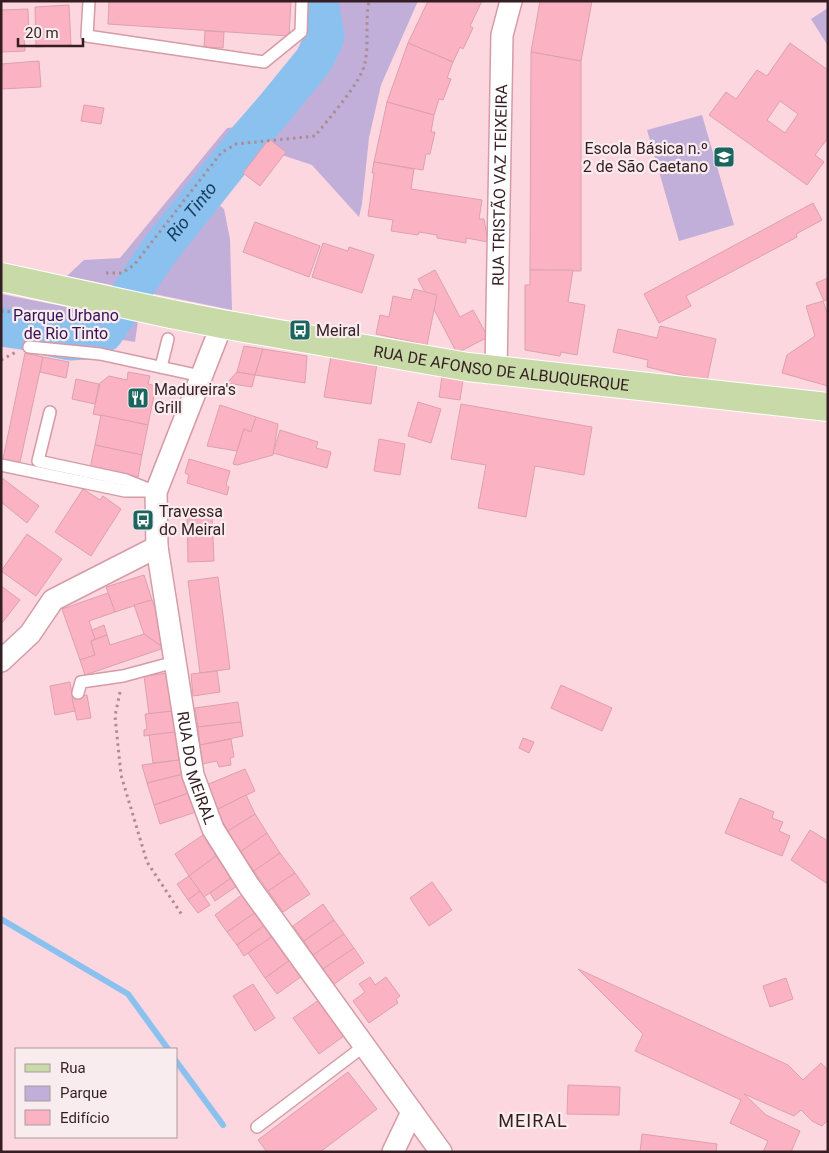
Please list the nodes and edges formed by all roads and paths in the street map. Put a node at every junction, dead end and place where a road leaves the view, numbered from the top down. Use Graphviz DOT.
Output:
graph roads {
  1 [pos="90,1"];
  2 [pos="302,1"];
  3 [pos="369,1"];
  4 [pos="511,1"];
  5 [pos="97,274"];
  6 [pos="1,277"];
  7 [pos="1,311"];
  8 [pos="55,315"];
  9 [pos="222,324"];
  10 [pos="170,326"];
  11 [pos="29,347"];
  12 [pos="161,367"];
  13 [pos="496,370"];
  14 [pos="201,376"];
  15 [pos="828,407"];
  16 [pos="50,412"];
  17 [pos="1,465"];
  18 [pos="156,492"];
  19 [pos="157,547"];
  20 [pos="1,661"];
  21 [pos="175,662"];
  22 [pos="123,676"];
  23 [pos="78,693"];
  24 [pos="182,915"];
  25 [pos="364,1046"];
  26 [pos="412,1112"];
  27 [pos="256,1127"];
  28 [pos="393,1152"];
  29 [pos="439,1152"];
  1 -- 2 [label="lane"];
  3 -- 5 [label="path"];
  4 -- 13 [label="street, RUA TRISTÃO VAZ TEIXEIRA"];
  6 -- 10 [label="main road, RUA DE AFONSO DE ALBUQUERQUE, bridge"];
  7 -- 8 [label="path"];
  9 -- 10 [label="main road, RUA DE AFONSO DE ALBUQUERQUE"];
  9 -- 13 [label="main road, RUA DE AFONSO DE ALBUQUERQUE"];
  9 -- 14 [label="street, RUA DO MEIRAL"];
  10 -- 12 [label="lane"];
  11 -- 12 [label="lane"];
  12 -- 14 [label="lane"];
  13 -- 15 [label="main road, RUA DE AFONSO DE ALBUQUERQUE"];
  14 -- 18 [label="street, RUA DO MEIRAL"];
  16 -- 18 [label="lane"];
  17 -- 18 [label="lane"];
  18 -- 19 [label="street, RUA DO MEIRAL"];
  19 -- 20 [label="street"];
  19 -- 21 [label="street, RUA DO MEIRAL"];
  21 -- 22 [label="lane"];
  21 -- 25 [label="street, RUA DO MEIRAL"];
  22 -- 23 [label="lane"];
  22 -- 24 [label="path"];
  25 -- 26 [label="street, RUA DO MEIRAL"];
  25 -- 27 [label="lane"];
  26 -- 28 [label="street"];
  26 -- 29 [label="street, RUA DO MEIRAL"];
}
